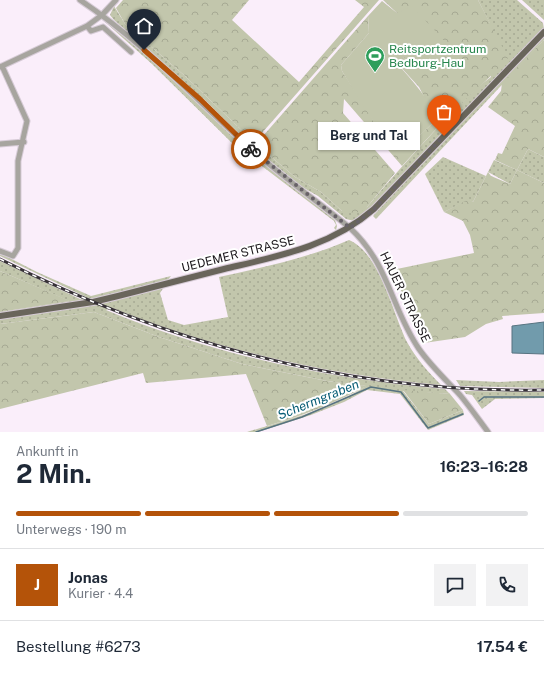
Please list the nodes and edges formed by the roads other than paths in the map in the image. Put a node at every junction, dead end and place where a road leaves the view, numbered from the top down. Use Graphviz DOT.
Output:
graph roads {
  1 [pos="80,0"];
  2 [pos="116,0"];
  3 [pos="102,15"];
  4 [pos="87,26"];
  5 [pos="544,32"];
  6 [pos="131,52"];
  7 [pos="1,66"];
  8 [pos="24,142"];
  9 [pos="0,144"];
  10 [pos="350,228"];
  11 [pos="0,251"];
  12 [pos="0,316"];
  13 [pos="488,432"];
  1 -- 3 [label="street, HAUER STRASSE"];
  2 -- 3 [label="street"];
  3 -- 4 [label="street"];
  3 -- 10 [label="street, HAUER STRASSE"];
  4 -- 6 [label="street"];
  4 -- 7 [label="street"];
  5 -- 10 [label="main road, UEDEMER STRASSE"];
  7 -- 8 [label="street"];
  8 -- 9 [label="street"];
  8 -- 11 [label="street"];
  10 -- 12 [label="main road, UEDEMER STRASSE"];
  10 -- 13 [label="street, HAUER STRASSE"];
}
